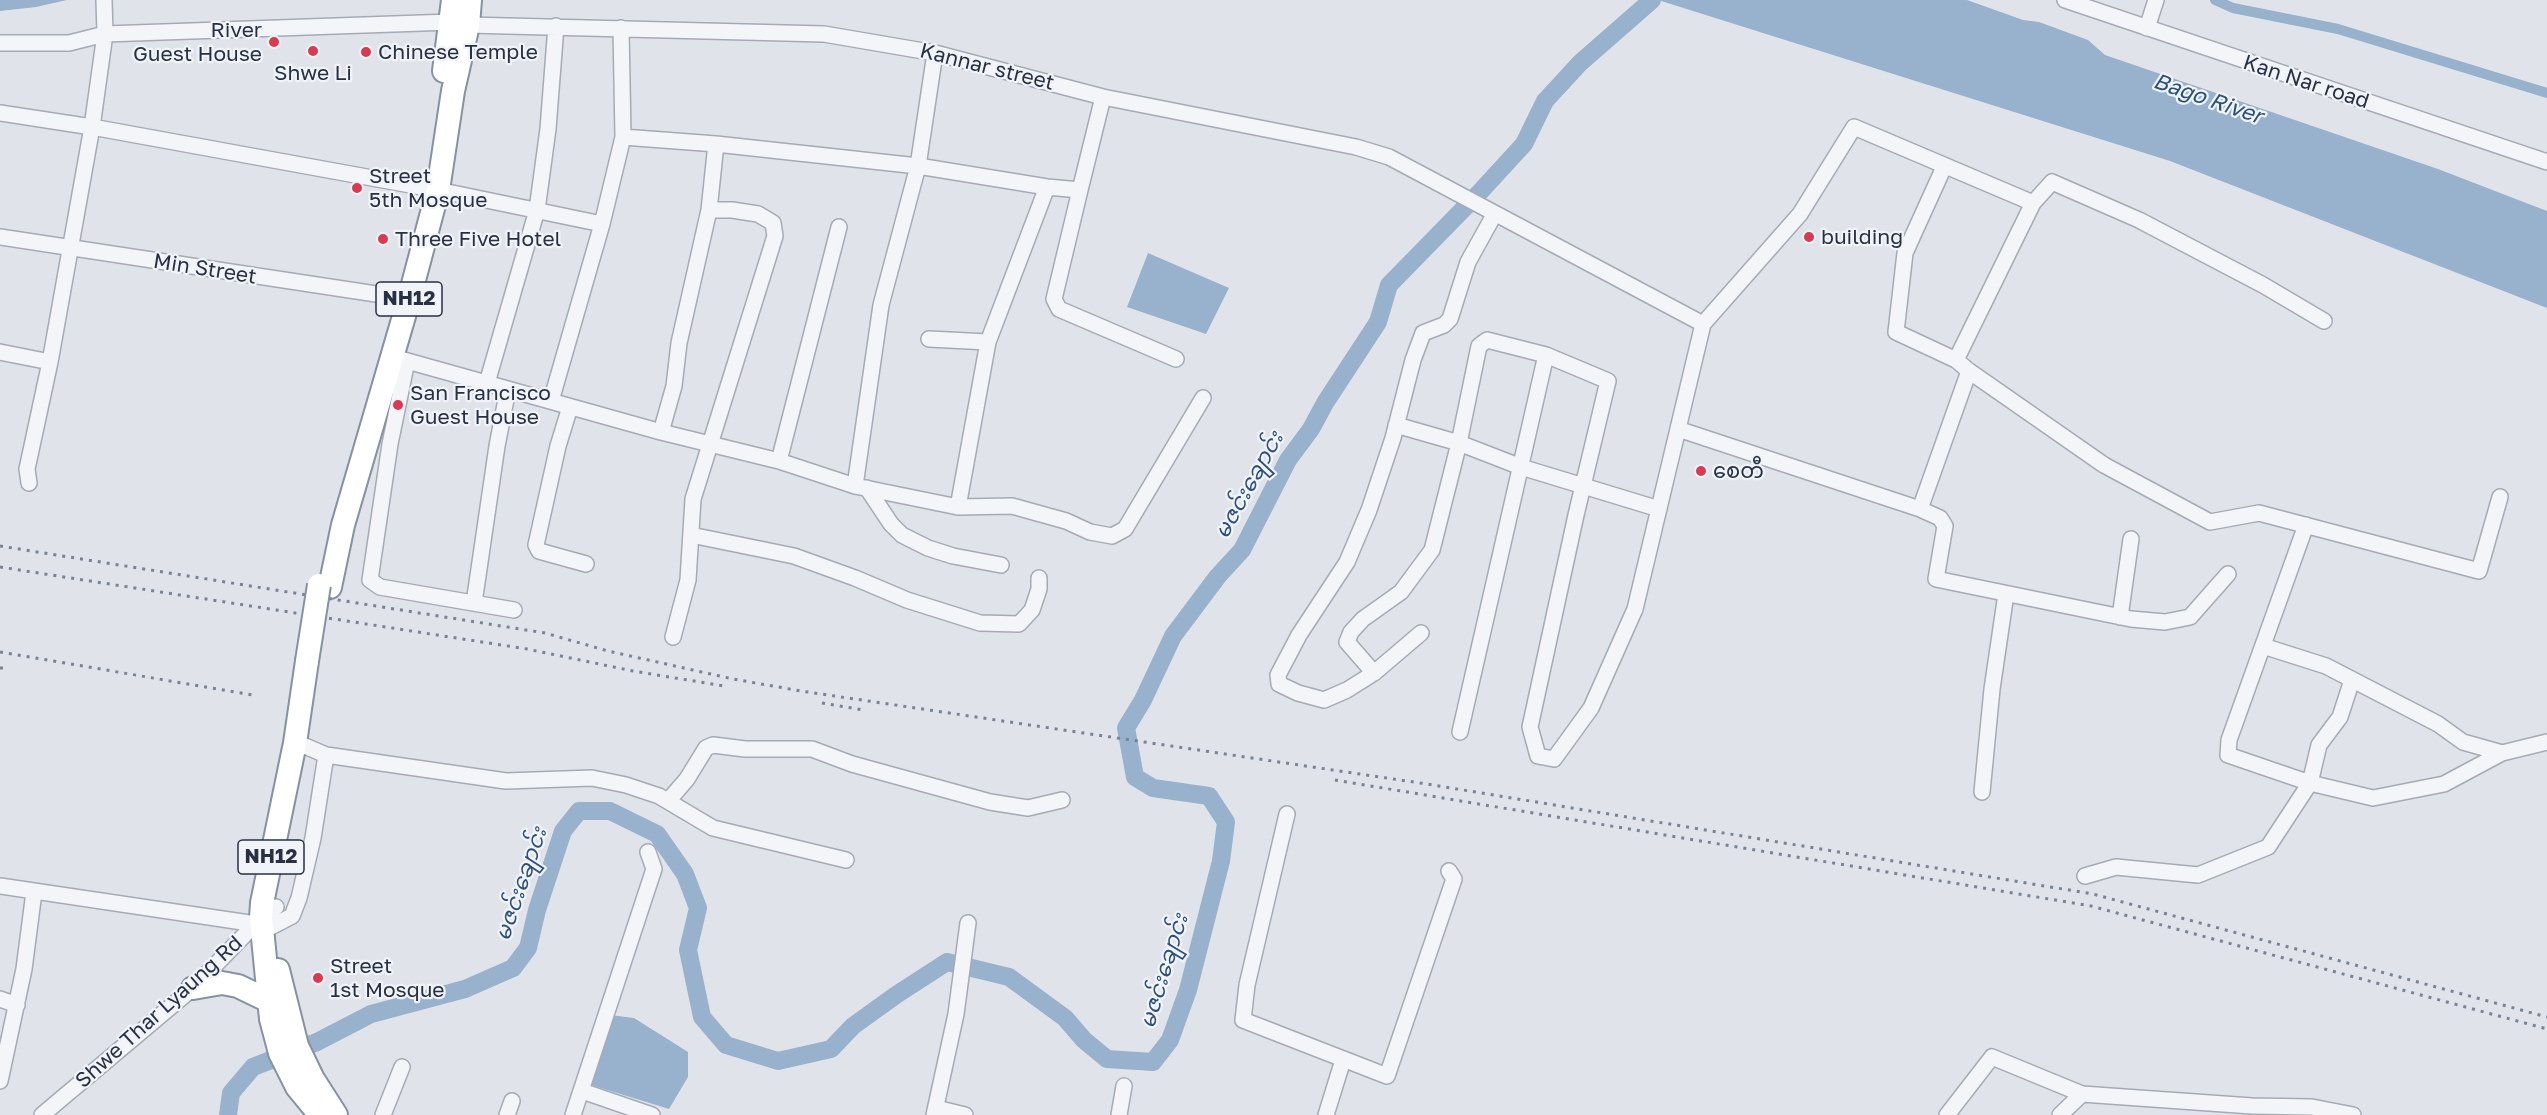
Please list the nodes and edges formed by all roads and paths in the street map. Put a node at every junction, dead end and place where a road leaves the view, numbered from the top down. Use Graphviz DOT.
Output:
graph roads {
  1 [pos="2065,0"];
  2 [pos="2156,0"];
  3 [pos="104,7"];
  4 [pos="461,10"];
  5 [pos="556,26"];
  6 [pos="621,28"];
  7 [pos="2146,28"];
  8 [pos="105,34"];
  9 [pos="0,43"];
  10 [pos="935,53"];
  11 [pos="1103,97"];
  12 [pos="0,113"];
  13 [pos="92,127"];
  14 [pos="623,137"];
  15 [pos="716,144"];
  16 [pos="2547,162"];
  17 [pos="918,166"];
  18 [pos="1944,166"];
  19 [pos="1047,187"];
  20 [pos="431,189"];
  21 [pos="1080,190"];
  22 [pos="2033,203"];
  23 [pos="537,210"];
  24 [pos="709,210"];
  25 [pos="1490,212"];
  26 [pos="602,224"];
  27 [pos="839,227"];
  28 [pos="0,237"];
  29 [pos="70,247"];
  30 [pos="403,298"];
  31 [pos="2324,321"];
  32 [pos="1703,324"];
  33 [pos="929,339"];
  34 [pos="988,342"];
  35 [pos="0,352"];
  36 [pos="1546,356"];
  37 [pos="400,359"];
  38 [pos="1176,359"];
  39 [pos="1956,360"];
  40 [pos="51,362"];
  41 [pos="1969,371"];
  42 [pos="487,383"];
  43 [pos="508,389"];
  44 [pos="1203,398"];
  45 [pos="551,401"];
  46 [pos="570,407"];
  47 [pos="1396,425"];
  48 [pos="1678,429"];
  49 [pos="662,432"];
  50 [pos="1459,444"];
  51 [pos="711,445"];
  52 [pos="779,461"];
  53 [pos="1521,467"];
  54 [pos="29,483"];
  55 [pos="1583,484"];
  56 [pos="861,487"];
  57 [pos="2500,497"];
  58 [pos="958,507"];
  59 [pos="1659,509"];
  60 [pos="1920,509"];
  61 [pos="2306,525"];
  62 [pos="691,536"];
  63 [pos="2131,539"];
  64 [pos="586,564"];
  65 [pos="1000,565"];
  66 [pos="2228,574"];
  67 [pos="1039,578"];
  68 [pos="325,586"];
  69 [pos="2006,594"];
  70 [pos="474,603"];
  71 [pos="514,610"];
  72 [pos="2120,617"];
  73 [pos="1420,633"];
  74 [pos="673,637"];
  75 [pos="2263,646"];
  76 [pos="313,662"];
  77 [pos="1374,673"];
  78 [pos="2352,680"];
  79 [pos="1460,732"];
  80 [pos="2547,742"];
  81 [pos="305,746"];
  82 [pos="2502,753"];
  83 [pos="326,755"];
  84 [pos="2310,783"];
  85 [pos="1982,792"];
  86 [pos="1062,800"];
  87 [pos="668,801"];
  88 [pos="1287,814"];
  89 [pos="648,852"];
  90 [pos="846,860"];
  91 [pos="1449,871"];
  92 [pos="2085,876"];
  93 [pos="0,886"];
  94 [pos="34,892"];
  95 [pos="266,921"];
  96 [pos="968,923"];
  97 [pos="193,988"];
  98 [pos="0,999"];
  99 [pos="269,1001"];
  100 [pos="17,1005"];
  101 [pos="288,1050"];
  102 [pos="1343,1060"];
  103 [pos="402,1067"];
  104 [pos="0,1081"];
  105 [pos="305,1083"];
  106 [pos="1124,1086"];
  107 [pos="582,1091"];
  108 [pos="2082,1094"];
  109 [pos="935,1111"];
  110 [pos="2311,1111"];
  111 [pos="42,1115"];
  112 [pos="320,1115"];
  113 [pos="336,1115"];
  114 [pos="383,1115"];
  115 [pos="573,1115"];
  116 [pos="652,1115"];
  117 [pos="965,1115"];
  118 [pos="1119,1115"];
  119 [pos="1326,1115"];
  120 [pos="1947,1115"];
  121 [pos="2060,1115"];
  122 [pos="2353,1115"];
  1 -- 7 [label="street, Kan Nar road"];
  2 -- 7 [label="street"];
  3 -- 8 [label="street"];
  4 -- 5 [label="street, Kannar street"];
  4 -- 8 [label="street, Kannar street"];
  4 -- 20 [label="highway, NH12"];
  5 -- 6 [label="street, Kannar street"];
  5 -- 23 [label="street"];
  6 -- 10 [label="street, Kannar street"];
  6 -- 14 [label="street"];
  7 -- 16 [label="street, Kan Nar road"];
  8 -- 9 [label="street, Kannar street"];
  8 -- 13 [label="street"];
  10 -- 11 [label="street, Kannar street"];
  10 -- 17 [label="street"];
  11 -- 21 [label="street"];
  11 -- 25 [label="street, Kannar street"];
  12 -- 13 [label="street"];
  13 -- 20 [label="street"];
  13 -- 29 [label="street"];
  14 -- 15 [label="street"];
  14 -- 26 [label="street"];
  15 -- 17 [label="street"];
  15 -- 24 [label="street"];
  17 -- 19 [label="street"];
  17 -- 56 [label="street"];
  18 -- 22 [label="street"];
  18 -- 32 [label="street"];
  18 -- 39 [label="street"];
  19 -- 21 [label="street"];
  19 -- 34 [label="street"];
  20 -- 23 [label="street"];
  20 -- 30 [label="highway, NH12"];
  21 -- 38 [label="street"];
  22 -- 31 [label="street"];
  22 -- 39 [label="street"];
  23 -- 26 [label="street"];
  23 -- 42 [label="street"];
  24 -- 49 [label="street"];
  24 -- 51 [label="street"];
  25 -- 32 [label="street, Kannar street"];
  25 -- 47 [label="street"];
  26 -- 45 [label="street"];
  27 -- 52 [label="street"];
  28 -- 29 [label="street, Min Street"];
  29 -- 30 [label="street, Min Street"];
  29 -- 40 [label="street"];
  30 -- 37 [label="highway, NH12"];
  30 -- 68 [label="highway, NH12"];
  32 -- 48 [label="street"];
  33 -- 34 [label="street"];
  34 -- 58 [label="street"];
  35 -- 40 [label="street"];
  36 -- 50 [label="street"];
  36 -- 53 [label="street"];
  36 -- 55 [label="street"];
  37 -- 42 [label="street"];
  37 -- 68 [label="highway, NH12"];
  37 -- 70 [label="street"];
  39 -- 41 [label="street"];
  40 -- 54 [label="street"];
  41 -- 60 [label="street"];
  41 -- 61 [label="street"];
  42 -- 43 [label="street"];
  43 -- 45 [label="street"];
  43 -- 70 [label="street"];
  44 -- 58 [label="street"];
  45 -- 46 [label="street"];
  46 -- 49 [label="street"];
  46 -- 64 [label="street"];
  47 -- 50 [label="street"];
  47 -- 77 [label="street"];
  48 -- 59 [label="street"];
  48 -- 60 [label="street"];
  49 -- 51 [label="street"];
  50 -- 53 [label="street"];
  50 -- 77 [label="street"];
  51 -- 52 [label="street"];
  51 -- 62 [label="street"];
  52 -- 56 [label="street"];
  53 -- 55 [label="street"];
  53 -- 79 [label="street"];
  55 -- 59 [label="street"];
  55 -- 59 [label="street"];
  56 -- 58 [label="street"];
  56 -- 65 [label="street"];
  57 -- 61 [label="street"];
  60 -- 69 [label="street"];
  61 -- 75 [label="street"];
  62 -- 67 [label="street"];
  62 -- 74 [label="street"];
  63 -- 72 [label="street"];
  66 -- 72 [label="street"];
  68 -- 76 [label="highway, NH12"];
  69 -- 72 [label="street"];
  69 -- 85 [label="street"];
  70 -- 71 [label="street"];
  73 -- 77 [label="street"];
  75 -- 78 [label="street"];
  75 -- 84 [label="street"];
  76 -- 81 [label="highway, NH12"];
  76 -- 95 [label="highway, NH12"];
  78 -- 82 [label="street"];
  78 -- 84 [label="street"];
  80 -- 82 [label="street"];
  81 -- 83 [label="street"];
  81 -- 95 [label="highway, NH12"];
  82 -- 84 [label="street"];
  83 -- 87 [label="street"];
  83 -- 95 [label="street, Shwe Thar Lyaung Rd"];
  84 -- 92 [label="street"];
  86 -- 87 [label="street"];
  87 -- 90 [label="street"];
  88 -- 102 [label="street"];
  89 -- 107 [label="street"];
  91 -- 102 [label="street"];
  93 -- 94 [label="street"];
  94 -- 95 [label="street"];
  94 -- 100 [label="street"];
  95 -- 97 [label="street, Shwe Thar Lyaung Rd"];
  95 -- 99 [label="highway, NH12"];
  95 -- 101 [label="highway, NH12"];
  96 -- 109 [label="street"];
  97 -- 99 [label="highway"];
  97 -- 111 [label="street, Shwe Thar Lyaung Rd"];
  98 -- 100 [label="street"];
  99 -- 101 [label="highway, NH12"];
  100 -- 104 [label="street"];
  101 -- 105 [label="highway, NH12"];
  102 -- 119 [label="street"];
  103 -- 114 [label="street"];
  105 -- 112 [label="highway, NH12"];
  105 -- 113 [label="highway, NH12"];
  106 -- 118 [label="street"];
  107 -- 115 [label="street"];
  107 -- 116 [label="street"];
  108 -- 110 [label="street"];
  108 -- 120 [label="street"];
  108 -- 121 [label="street"];
  109 -- 117 [label="street"];
  110 -- 122 [label="street"];
}
